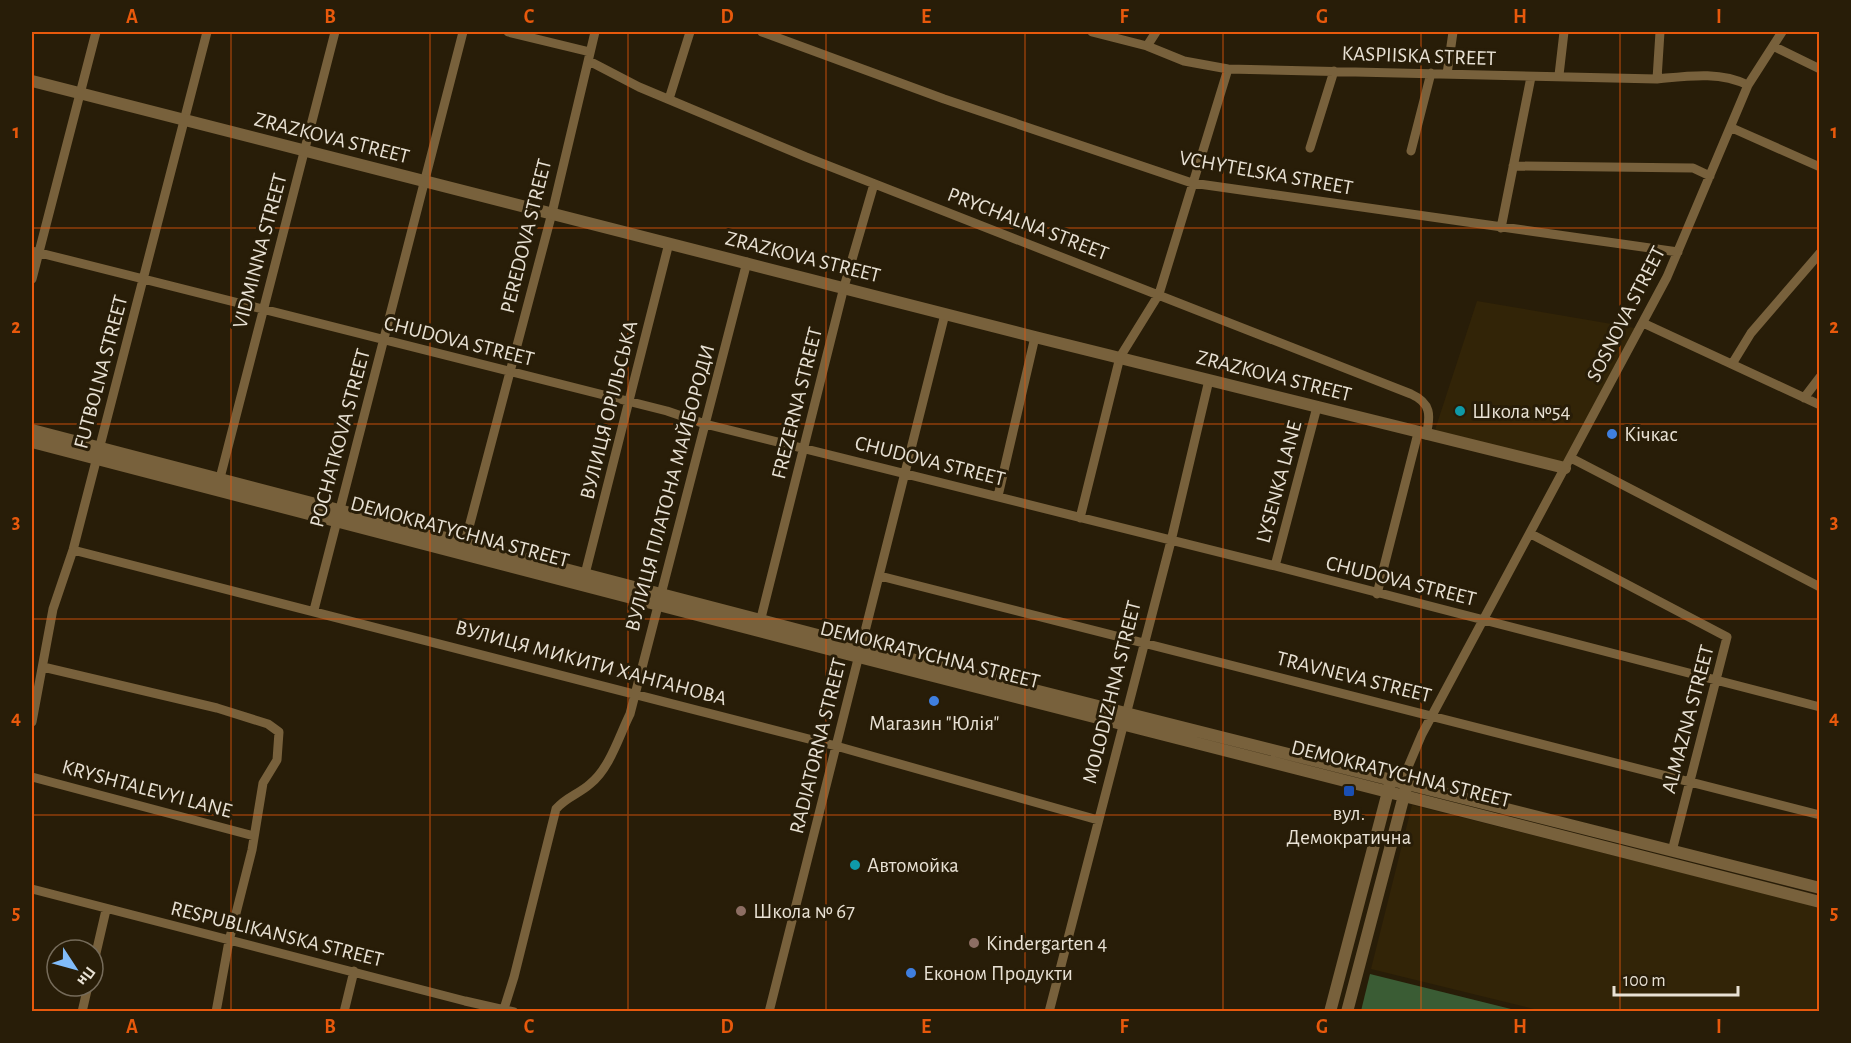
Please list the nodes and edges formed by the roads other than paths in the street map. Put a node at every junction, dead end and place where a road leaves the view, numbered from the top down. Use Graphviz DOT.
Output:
graph roads {
  1 [pos="96,32"];
  2 [pos="207,32"];
  3 [pos="335,32"];
  4 [pos="464,32"];
  5 [pos="508,32"];
  6 [pos="595,32"];
  7 [pos="690,32"];
  8 [pos="762,32"];
  9 [pos="1092,32"];
  10 [pos="1156,32"];
  11 [pos="1453,32"];
  12 [pos="1564,32"];
  13 [pos="1660,32"];
  14 [pos="1782,32"];
  15 [pos="1147,46"];
  16 [pos="1773,46"];
  17 [pos="590,56"];
  18 [pos="1228,69"];
  19 [pos="1820,69"];
  20 [pos="1334,71"];
  21 [pos="1431,73"];
  22 [pos="1447,74"];
  23 [pos="1559,75"];
  24 [pos="1531,77"];
  25 [pos="1657,80"];
  26 [pos="32,81"];
  27 [pos="1748,85"];
  28 [pos="82,93"];
  29 [pos="669,99"];
  30 [pos="186,121"];
  31 [pos="1732,128"];
  32 [pos="1310,148"];
  33 [pos="305,151"];
  34 [pos="1411,151"];
  35 [pos="1513,165"];
  36 [pos="1820,167"];
  37 [pos="1710,176"];
  38 [pos="426,182"];
  39 [pos="1192,183"];
  40 [pos="874,184"];
  41 [pos="552,213"];
  42 [pos="1501,228"];
  43 [pos="669,243"];
  44 [pos="35,252"];
  45 [pos="1678,252"];
  46 [pos="1820,253"];
  47 [pos="747,262"];
  48 [pos="32,279"];
  49 [pos="146,279"];
  50 [pos="844,287"];
  51 [pos="1159,294"];
  52 [pos="264,311"];
  53 [pos="945,314"];
  54 [pos="1643,323"];
  55 [pos="1035,337"];
  56 [pos="385,341"];
  57 [pos="1120,357"];
  58 [pos="1732,364"];
  59 [pos="510,372"];
  60 [pos="1820,377"];
  61 [pos="1209,380"];
  62 [pos="1804,398"];
  63 [pos="630,404"];
  64 [pos="1820,405"];
  65 [pos="1317,407"];
  66 [pos="705,424"];
  67 [pos="32,430"];
  68 [pos="1422,434"];
  69 [pos="32,442"];
  70 [pos="804,449"];
  71 [pos="97,453"];
  72 [pos="1568,463"];
  73 [pos="904,473"];
  74 [pos="220,478"];
  75 [pos="998,496"];
  76 [pos="337,514"];
  77 [pos="1080,518"];
  78 [pos="1531,534"];
  79 [pos="1171,541"];
  80 [pos="463,547"];
  81 [pos="74,550"];
  82 [pos="1275,566"];
  83 [pos="880,576"];
  84 [pos="584,579"];
  85 [pos="1820,587"];
  86 [pos="1377,594"];
  87 [pos="660,599"];
  88 [pos="314,610"];
  89 [pos="1485,621"];
  90 [pos="759,625"];
  91 [pos="1142,644"];
  92 [pos="861,652"];
  93 [pos="43,667"];
  94 [pos="1717,681"];
  95 [pos="635,693"];
  96 [pos="35,696"];
  97 [pos="1820,707"];
  98 [pos="1432,714"];
  99 [pos="1124,718"];
  100 [pos="32,722"];
  101 [pos="836,746"];
  102 [pos="1408,767"];
  103 [pos="32,777"];
  104 [pos="1690,783"];
  105 [pos="1390,786"];
  106 [pos="1405,790"];
  107 [pos="1820,815"];
  108 [pos="1098,820"];
  109 [pos="254,836"];
  110 [pos="1672,851"];
  111 [pos="1820,888"];
  112 [pos="32,889"];
  113 [pos="1820,902"];
  114 [pos="106,910"];
  115 [pos="100,938"];
  116 [pos="228,941"];
  117 [pos="354,971"];
  118 [pos="503,1010"];
  119 [pos="216,1011"];
  120 [pos="344,1011"];
  121 [pos="514,1011"];
  122 [pos="770,1011"];
  123 [pos="1049,1011"];
  124 [pos="1330,1011"];
  125 [pos="1347,1011"];
  1 -- 28 [label="street"];
  2 -- 30 [label="street, FUTBOLNA STREET"];
  3 -- 33 [label="street, VIDMINNA STREET"];
  4 -- 38 [label="street, POCHATKOVA STREET"];
  5 -- 17 [label="street, PRYCHALNA STREET"];
  6 -- 17 [label="street, PEREDOVA STREET"];
  7 -- 29 [label="street"];
  8 -- 39 [label="street, VCHYTELSKA STREET"];
  9 -- 15 [label="street, KASPIISKA STREET"];
  10 -- 15 [label="street"];
  11 -- 22 [label="street"];
  12 -- 23 [label="street"];
  13 -- 25 [label="street"];
  14 -- 16 [label="street, SOSNOVA STREET"];
  15 -- 18 [label="street, KASPIISKA STREET"];
  16 -- 19 [label="street"];
  16 -- 27 [label="street, SOSNOVA STREET"];
  17 -- 29 [label="street, PRYCHALNA STREET"];
  17 -- 41 [label="street, PEREDOVA STREET"];
  18 -- 20 [label="street, KASPIISKA STREET"];
  18 -- 39 [label="street"];
  20 -- 21 [label="street, KASPIISKA STREET"];
  20 -- 32 [label="street"];
  21 -- 22 [label="street, KASPIISKA STREET"];
  21 -- 34 [label="street"];
  22 -- 24 [label="street, KASPIISKA STREET"];
  23 -- 24 [label="street, KASPIISKA STREET"];
  23 -- 25 [label="street, KASPIISKA STREET"];
  24 -- 35 [label="street"];
  25 -- 27 [label="street, KASPIISKA STREET"];
  26 -- 28 [label="street, ZRAZKOVA STREET"];
  27 -- 31 [label="street, SOSNOVA STREET"];
  28 -- 30 [label="street, ZRAZKOVA STREET"];
  28 -- 44 [label="street"];
  29 -- 40 [label="street, PRYCHALNA STREET"];
  30 -- 33 [label="street, ZRAZKOVA STREET"];
  30 -- 49 [label="street, FUTBOLNA STREET"];
  31 -- 36 [label="street"];
  31 -- 37 [label="street, SOSNOVA STREET"];
  33 -- 38 [label="street, ZRAZKOVA STREET"];
  33 -- 52 [label="street, VIDMINNA STREET"];
  35 -- 37 [label="street"];
  35 -- 42 [label="street"];
  37 -- 45 [label="street, SOSNOVA STREET"];
  38 -- 41 [label="street, ZRAZKOVA STREET"];
  38 -- 56 [label="street, POCHATKOVA STREET"];
  39 -- 42 [label="street, VCHYTELSKA STREET"];
  39 -- 51 [label="street"];
  40 -- 50 [label="street, FREZERNA STREET"];
  40 -- 51 [label="street, PRYCHALNA STREET"];
  41 -- 43 [label="street, ZRAZKOVA STREET"];
  41 -- 59 [label="street, PEREDOVA STREET"];
  42 -- 45 [label="street, VCHYTELSKA STREET"];
  43 -- 47 [label="street, ZRAZKOVA STREET"];
  43 -- 63 [label="street, ВУЛИЦЯ ОРІЛЬСЬКА"];
  44 -- 48 [label="street"];
  44 -- 49 [label="street, CHUDOVA STREET"];
  45 -- 54 [label="street, SOSNOVA STREET"];
  46 -- 58 [label="street"];
  47 -- 50 [label="street, ZRAZKOVA STREET"];
  47 -- 66 [label="street, ВУЛИЦЯ ПЛАТОНА МАЙБОРОДИ"];
  49 -- 52 [label="street, CHUDOVA STREET"];
  49 -- 71 [label="street, FUTBOLNA STREET"];
  50 -- 53 [label="street, ZRAZKOVA STREET"];
  50 -- 70 [label="street, FREZERNA STREET"];
  51 -- 57 [label="street"];
  51 -- 68 [label="street, PRYCHALNA STREET"];
  52 -- 56 [label="street, CHUDOVA STREET"];
  52 -- 74 [label="street, VIDMINNA STREET"];
  53 -- 55 [label="street, ZRAZKOVA STREET"];
  53 -- 73 [label="street, RADIATORNA STREET"];
  54 -- 58 [label="street"];
  54 -- 72 [label="street, SOSNOVA STREET"];
  55 -- 57 [label="street, ZRAZKOVA STREET"];
  55 -- 75 [label="street"];
  56 -- 59 [label="street, CHUDOVA STREET"];
  56 -- 76 [label="street, POCHATKOVA STREET"];
  57 -- 61 [label="street, ZRAZKOVA STREET"];
  57 -- 77 [label="street"];
  58 -- 62 [label="street"];
  59 -- 63 [label="street, CHUDOVA STREET"];
  59 -- 80 [label="street, PEREDOVA STREET"];
  60 -- 62 [label="street"];
  61 -- 65 [label="street, ZRAZKOVA STREET"];
  61 -- 79 [label="street, MOLODIZHNA STREET"];
  62 -- 64 [label="street"];
  63 -- 66 [label="street, CHUDOVA STREET"];
  63 -- 84 [label="street, ВУЛИЦЯ ОРІЛЬСЬКА"];
  65 -- 68 [label="street, ZRAZKOVA STREET"];
  65 -- 82 [label="street, LYSENKA LANE"];
  66 -- 70 [label="street, CHUDOVA STREET"];
  66 -- 87 [label="street, ВУЛИЦЯ ПЛАТОНА МАЙБОРОДИ"];
  67 -- 71 [label="street, DEMOKRATYCHNA STREET"];
  68 -- 72 [label="street, ZRAZKOVA STREET"];
  68 -- 86 [label="street, PRYCHALNA STREET"];
  69 -- 71 [label="street, DEMOKRATYCHNA STREET"];
  70 -- 73 [label="street, CHUDOVA STREET"];
  70 -- 90 [label="street, FREZERNA STREET"];
  71 -- 74 [label="street, DEMOKRATYCHNA STREET"];
  71 -- 76 [label="street, DEMOKRATYCHNA STREET"];
  71 -- 81 [label="street, FUTBOLNA STREET"];
  72 -- 78 [label="street, SOSNOVA STREET"];
  72 -- 85 [label="street, ZRAZKOVA STREET"];
  73 -- 75 [label="street, CHUDOVA STREET"];
  73 -- 83 [label="street, RADIATORNA STREET"];
  74 -- 76 [label="street, DEMOKRATYCHNA STREET"];
  75 -- 77 [label="street, CHUDOVA STREET"];
  76 -- 80 [label="street, DEMOKRATYCHNA STREET"];
  76 -- 88 [label="street, POCHATKOVA STREET"];
  77 -- 79 [label="street, CHUDOVA STREET"];
  78 -- 89 [label="street, SOSNOVA STREET"];
  78 -- 94 [label="street, ALMAZNA STREET"];
  79 -- 82 [label="street, CHUDOVA STREET"];
  79 -- 91 [label="street, MOLODIZHNA STREET"];
  80 -- 84 [label="street, DEMOKRATYCHNA STREET"];
  81 -- 88 [label="street, ВУЛИЦЯ МИКИТИ ХАНГАНОВА"];
  81 -- 93 [label="street, FUTBOLNA STREET"];
  82 -- 86 [label="street, CHUDOVA STREET"];
  83 -- 91 [label="street, TRAVNEVA STREET"];
  83 -- 92 [label="street, RADIATORNA STREET"];
  84 -- 87 [label="street, DEMOKRATYCHNA STREET"];
  86 -- 89 [label="street, CHUDOVA STREET"];
  87 -- 90 [label="street, DEMOKRATYCHNA STREET"];
  87 -- 95 [label="street, ВУЛИЦЯ ПЛАТОНА МАЙБОРОДИ"];
  88 -- 95 [label="street, ВУЛИЦЯ МИКИТИ ХАНГАНОВА"];
  89 -- 94 [label="street, CHUDOVA STREET"];
  89 -- 98 [label="street, SOSNOVA STREET"];
  90 -- 92 [label="street, DEMOKRATYCHNA STREET"];
  91 -- 98 [label="street, TRAVNEVA STREET"];
  91 -- 99 [label="street, MOLODIZHNA STREET"];
  92 -- 99 [label="street, DEMOKRATYCHNA STREET"];
  92 -- 101 [label="street, RADIATORNA STREET"];
  93 -- 96 [label="street, FUTBOLNA STREET"];
  93 -- 109 [label="street"];
  94 -- 97 [label="street, CHUDOVA STREET"];
  94 -- 104 [label="street, ALMAZNA STREET"];
  95 -- 101 [label="street, ВУЛИЦЯ МИКИТИ ХАНГАНОВА"];
  95 -- 118 [label="street, ВУЛИЦЯ ПЛАТОНА МАЙБОРОДИ"];
  96 -- 100 [label="street, FUTBOLNA STREET"];
  98 -- 102 [label="street, SOSNOVA STREET"];
  98 -- 104 [label="street, TRAVNEVA STREET"];
  99 -- 105 [label="street, DEMOKRATYCHNA STREET"];
  99 -- 108 [label="street, MOLODIZHNA STREET"];
  101 -- 108 [label="street, ВУЛИЦЯ МИКИТИ ХАНГАНОВА"];
  101 -- 122 [label="street, RADIATORNA STREET"];
  102 -- 105 [label="street, SOSNOVA STREET"];
  102 -- 106 [label="street, SOSNOVA STREET"];
  103 -- 109 [label="street, KRYSHTALEVYI LANE"];
  104 -- 107 [label="street, TRAVNEVA STREET"];
  104 -- 110 [label="street, ALMAZNA STREET"];
  105 -- 106 [label="street, DEMOKRATYCHNA STREET"];
  105 -- 124 [label="street"];
  106 -- 110 [label="street, DEMOKRATYCHNA STREET"];
  106 -- 113 [label="street, DEMOKRATYCHNA STREET"];
  106 -- 125 [label="street"];
  108 -- 123 [label="street, MOLODIZHNA STREET"];
  109 -- 116 [label="street"];
  110 -- 111 [label="street, DEMOKRATYCHNA STREET"];
  112 -- 114 [label="street, RESPUBLIKANSKA STREET"];
  114 -- 115 [label="street"];
  114 -- 116 [label="street, RESPUBLIKANSKA STREET"];
  116 -- 117 [label="street, RESPUBLIKANSKA STREET"];
  116 -- 119 [label="street"];
  117 -- 118 [label="street, RESPUBLIKANSKA STREET"];
  117 -- 120 [label="street"];
  118 -- 121 [label="street, RESPUBLIKANSKA STREET"];
}
